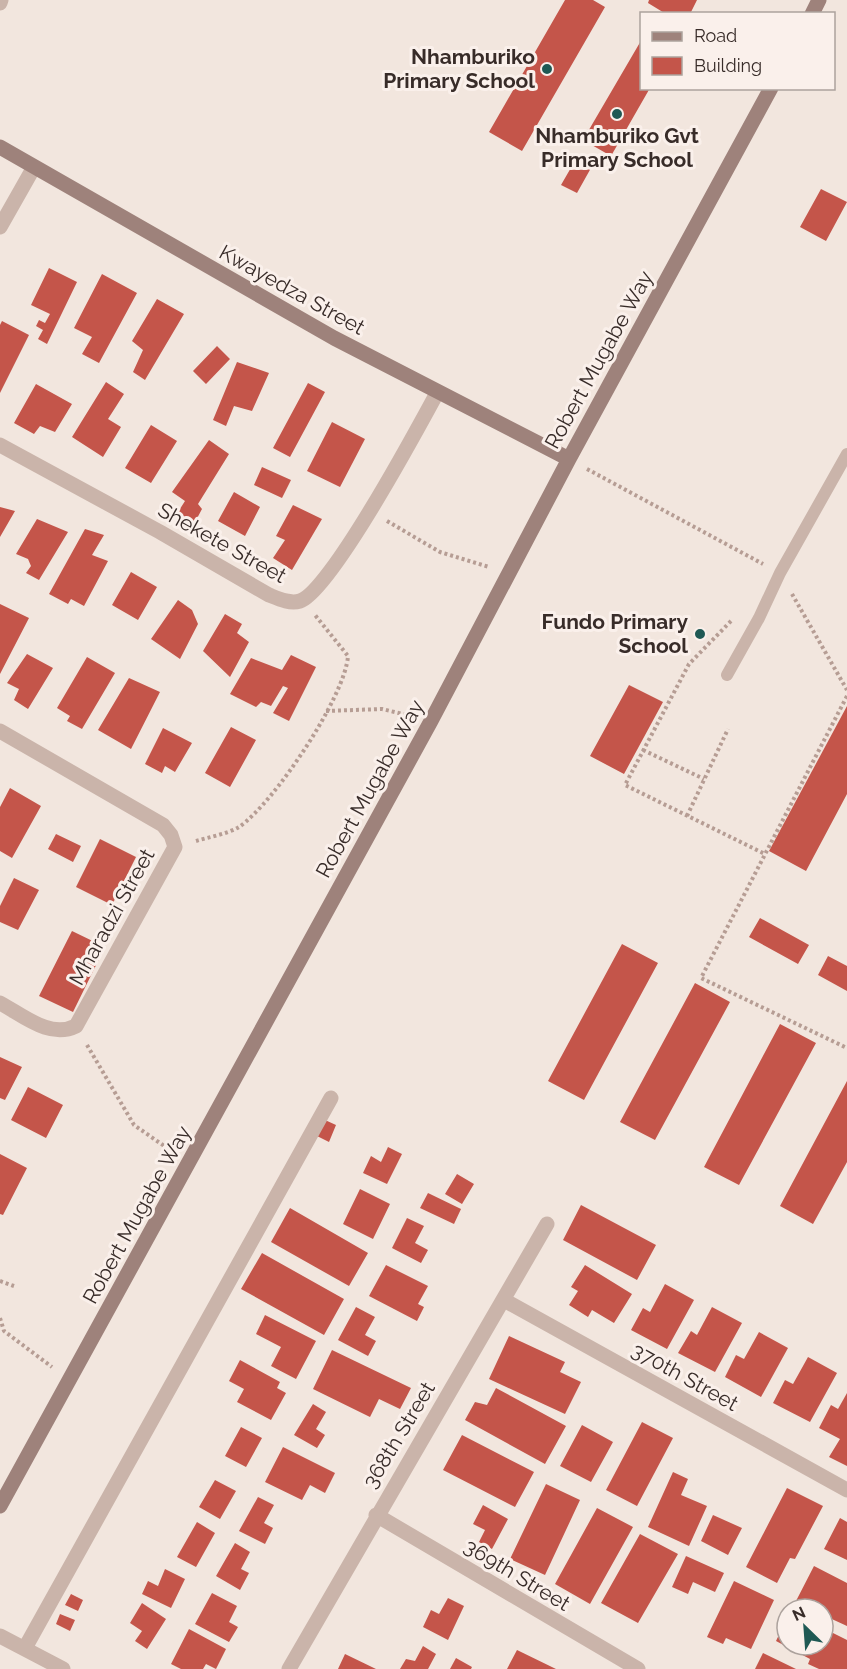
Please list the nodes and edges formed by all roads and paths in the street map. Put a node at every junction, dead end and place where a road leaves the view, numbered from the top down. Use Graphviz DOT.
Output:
graph roads {
  1 [pos="770,90"];
  2 [pos="0,147"];
  3 [pos="34,166"];
  4 [pos="0,227"];
  5 [pos="437,393"];
  6 [pos="0,445"];
  7 [pos="847,454"];
  8 [pos="569,459"];
  9 [pos="371,511"];
  10 [pos="508,573"];
  11 [pos="780,573"];
  12 [pos="302,601"];
  13 [pos="738,614"];
  14 [pos="727,675"];
  15 [pos="847,690"];
  16 [pos="847,696"];
  17 [pos="326,711"];
  18 [pos="431,721"];
  19 [pos="728,729"];
  20 [pos="0,731"];
  21 [pos="644,750"];
  22 [pos="704,779"];
  23 [pos="687,816"];
  24 [pos="175,847"];
  25 [pos="765,854"];
  26 [pos="0,1003"];
  27 [pos="76,1026"];
  28 [pos="847,1048"];
  29 [pos="331,1098"];
  30 [pos="189,1164"];
  31 [pos="547,1224"];
  32 [pos="0,1281"];
  33 [pos="14,1286"];
  34 [pos="504,1300"];
  35 [pos="0,1318"];
  36 [pos="70,1380"];
  37 [pos="847,1490"];
  38 [pos="0,1506"];
  39 [pos="376,1515"];
  40 [pos="0,1636"];
  41 [pos="25,1648"];
  42 [pos="63,1669"];
  43 [pos="289,1669"];
  44 [pos="638,1669"];
  1 -- 8 [label="street, Robert Mugabe Way"];
  2 -- 3 [label="street, Kwayedza Street"];
  3 -- 4 [label="street"];
  3 -- 5 [label="street, Kwayedza Street"];
  5 -- 8 [label="street, Kwayedza Street"];
  5 -- 9 [label="street, Shekete Street"];
  6 -- 12 [label="street, Shekete Street"];
  7 -- 11 [label="lane"];
  8 -- 10 [label="street, Robert Mugabe Way"];
  8 -- 11 [label="path"];
  9 -- 10 [label="path"];
  9 -- 12 [label="street, Shekete Street"];
  10 -- 18 [label="street, Robert Mugabe Way"];
  11 -- 14 [label="lane"];
  11 -- 15 [label="path"];
  12 -- 17 [label="path"];
  13 -- 21 [label="path"];
  16 -- 25 [label="path"];
  17 -- 18 [label="path"];
  17 -- 24 [label="path"];
  18 -- 30 [label="street, Robert Mugabe Way"];
  19 -- 22 [label="path"];
  20 -- 24 [label="street, Mharadzi Street"];
  21 -- 22 [label="path"];
  21 -- 23 [label="path"];
  22 -- 23 [label="path"];
  23 -- 25 [label="path"];
  24 -- 27 [label="street, Mharadzi Street"];
  25 -- 28 [label="path"];
  26 -- 27 [label="street"];
  27 -- 30 [label="path"];
  29 -- 41 [label="street"];
  30 -- 36 [label="street, Robert Mugabe Way"];
  31 -- 34 [label="street, 368th Street"];
  32 -- 33 [label="path"];
  34 -- 37 [label="street, 370th Street"];
  34 -- 39 [label="street, 368th Street"];
  35 -- 36 [label="path"];
  36 -- 38 [label="street, Robert Mugabe Way"];
  39 -- 43 [label="street, 368th Street"];
  39 -- 44 [label="street, 369th Street"];
  40 -- 41 [label="street"];
  41 -- 42 [label="street"];
}
